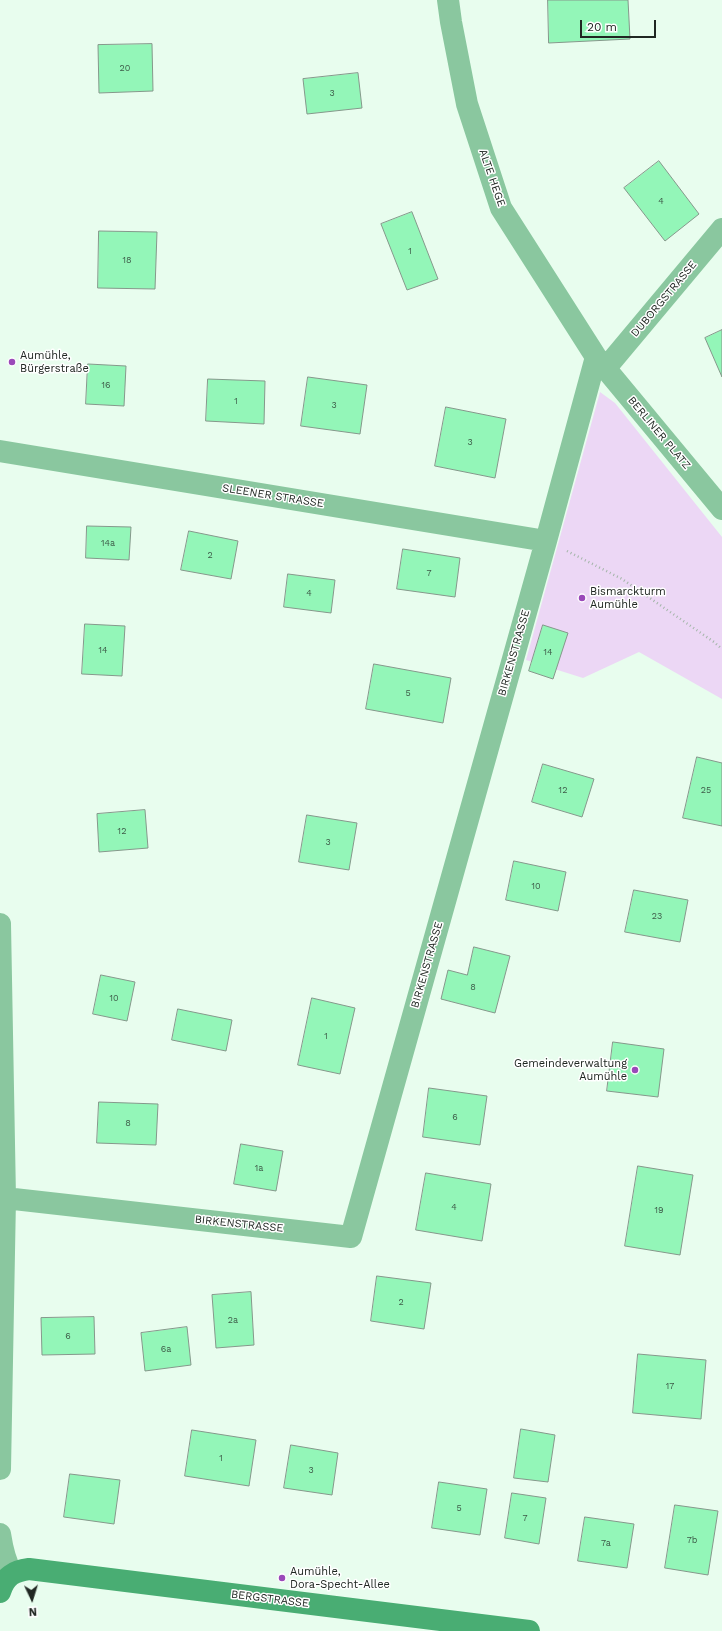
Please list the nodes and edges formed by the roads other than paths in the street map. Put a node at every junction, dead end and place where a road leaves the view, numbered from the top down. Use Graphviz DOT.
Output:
graph roads {
  1 [pos="448,0"];
  2 [pos="722,229"];
  3 [pos="600,363"];
  4 [pos="0,451"];
  5 [pos="722,509"];
  6 [pos="546,541"];
  7 [pos="0,924"];
  8 [pos="5,1198"];
  9 [pos="0,1469"];
  10 [pos="0,1534"];
  11 [pos="12,1573"];
  12 [pos="0,1592"];
  13 [pos="529,1631"];
  1 -- 3 [label="street, ALTE HEGE"];
  2 -- 3 [label="street, DUBORGSTRASSE"];
  3 -- 5 [label="street, BERLINER PLATZ"];
  3 -- 6 [label="street, BIRKENSTRASSE"];
  4 -- 6 [label="street, SLEENER STRASSE"];
  6 -- 8 [label="street, BIRKENSTRASSE"];
  7 -- 8 [label="street"];
  8 -- 9 [label="street"];
  10 -- 11 [label="street"];
  11 -- 12 [label="street"];
  11 -- 13 [label="street, BERGSTRASSE"];
}
